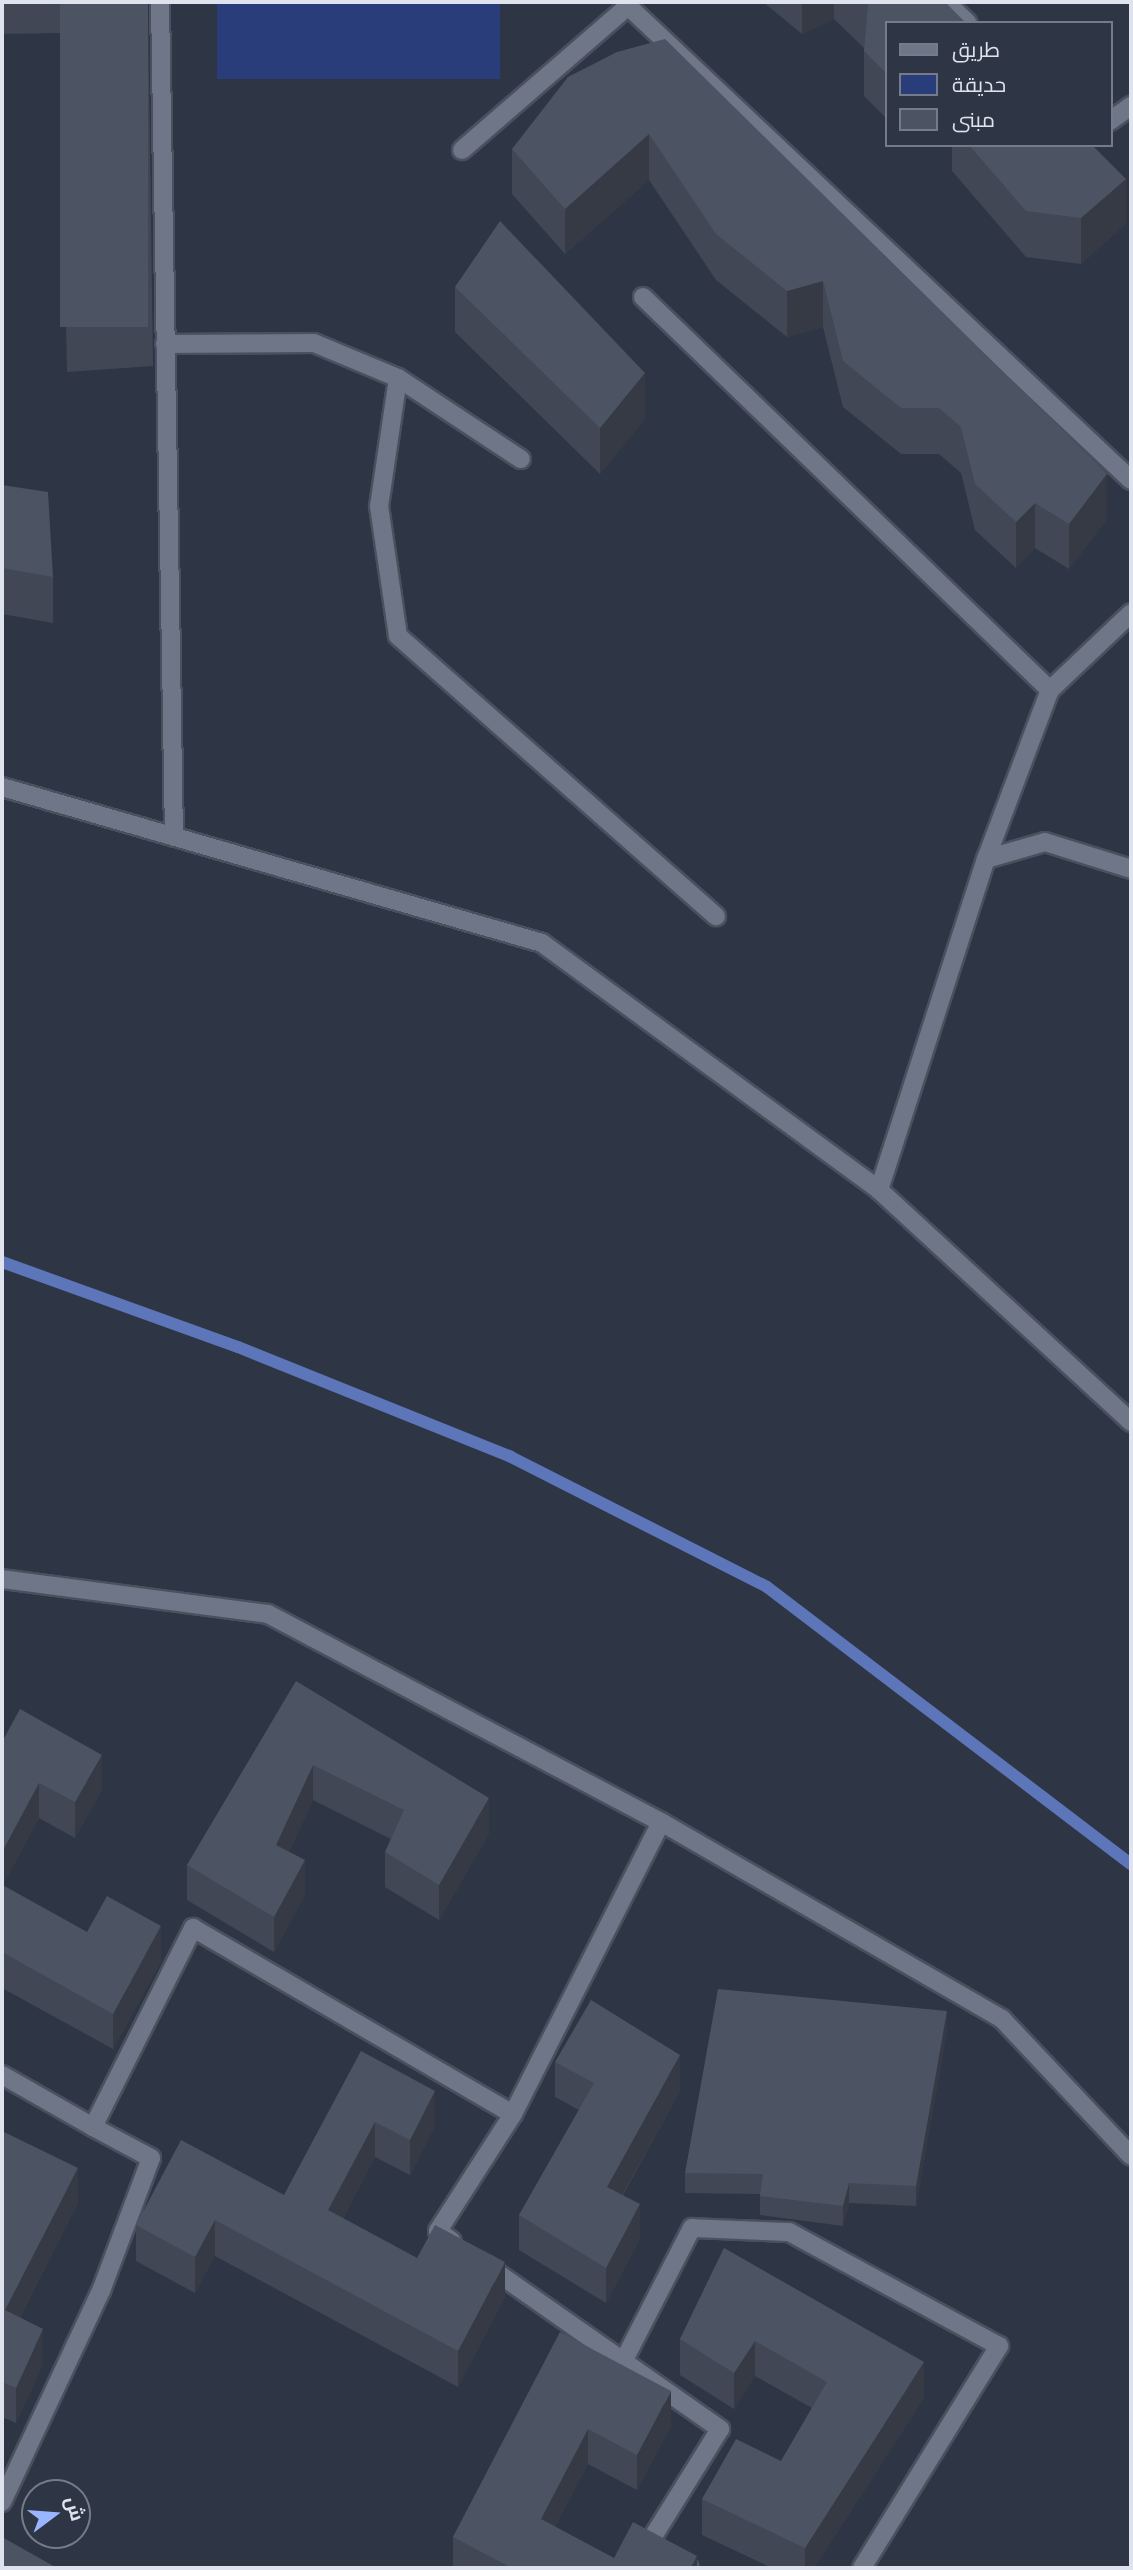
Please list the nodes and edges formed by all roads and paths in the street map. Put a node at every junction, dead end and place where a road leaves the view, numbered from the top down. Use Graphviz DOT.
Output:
graph roads {
  1 [pos="160,2"];
  2 [pos="946,2"];
  3 [pos="626,4"];
  4 [pos="966,21"];
  5 [pos="1131,106"];
  6 [pos="1112,120"];
  7 [pos="462,150"];
  8 [pos="642,298"];
  9 [pos="165,345"];
  10 [pos="398,377"];
  11 [pos="521,460"];
  12 [pos="1131,480"];
  13 [pos="1131,613"];
  14 [pos="1050,690"];
  15 [pos="2,787"];
  16 [pos="174,837"];
  17 [pos="986,859"];
  18 [pos="1131,869"];
  19 [pos="716,916"];
  20 [pos="879,1190"];
  21 [pos="1131,1422"];
  22 [pos="2,1579"];
  23 [pos="661,1822"];
  24 [pos="2,2074"];
  25 [pos="513,2114"];
  26 [pos="93,2127"];
  27 [pos="1131,2156"];
  28 [pos="624,2362"];
  29 [pos="2,2502"];
  30 [pos="689,2568"];
  31 [pos="862,2568"];
  1 -- 9 [label="street"];
  2 -- 4 [label="street"];
  3 -- 7 [label="street"];
  3 -- 12 [label="street"];
  5 -- 6 [label="street"];
  8 -- 14 [label="street"];
  9 -- 10 [label="street"];
  9 -- 16 [label="street"];
  10 -- 11 [label="street"];
  10 -- 19 [label="street"];
  13 -- 14 [label="street"];
  14 -- 17 [label="street"];
  15 -- 16 [label="street"];
  16 -- 20 [label="street"];
  17 -- 18 [label="street"];
  17 -- 20 [label="street"];
  20 -- 21 [label="street"];
  22 -- 23 [label="street"];
  23 -- 25 [label="street"];
  23 -- 27 [label="street"];
  24 -- 26 [label="street"];
  25 -- 26 [label="street"];
  25 -- 28 [label="street"];
  26 -- 29 [label="street"];
  28 -- 30 [label="street"];
  28 -- 31 [label="street"];
}
